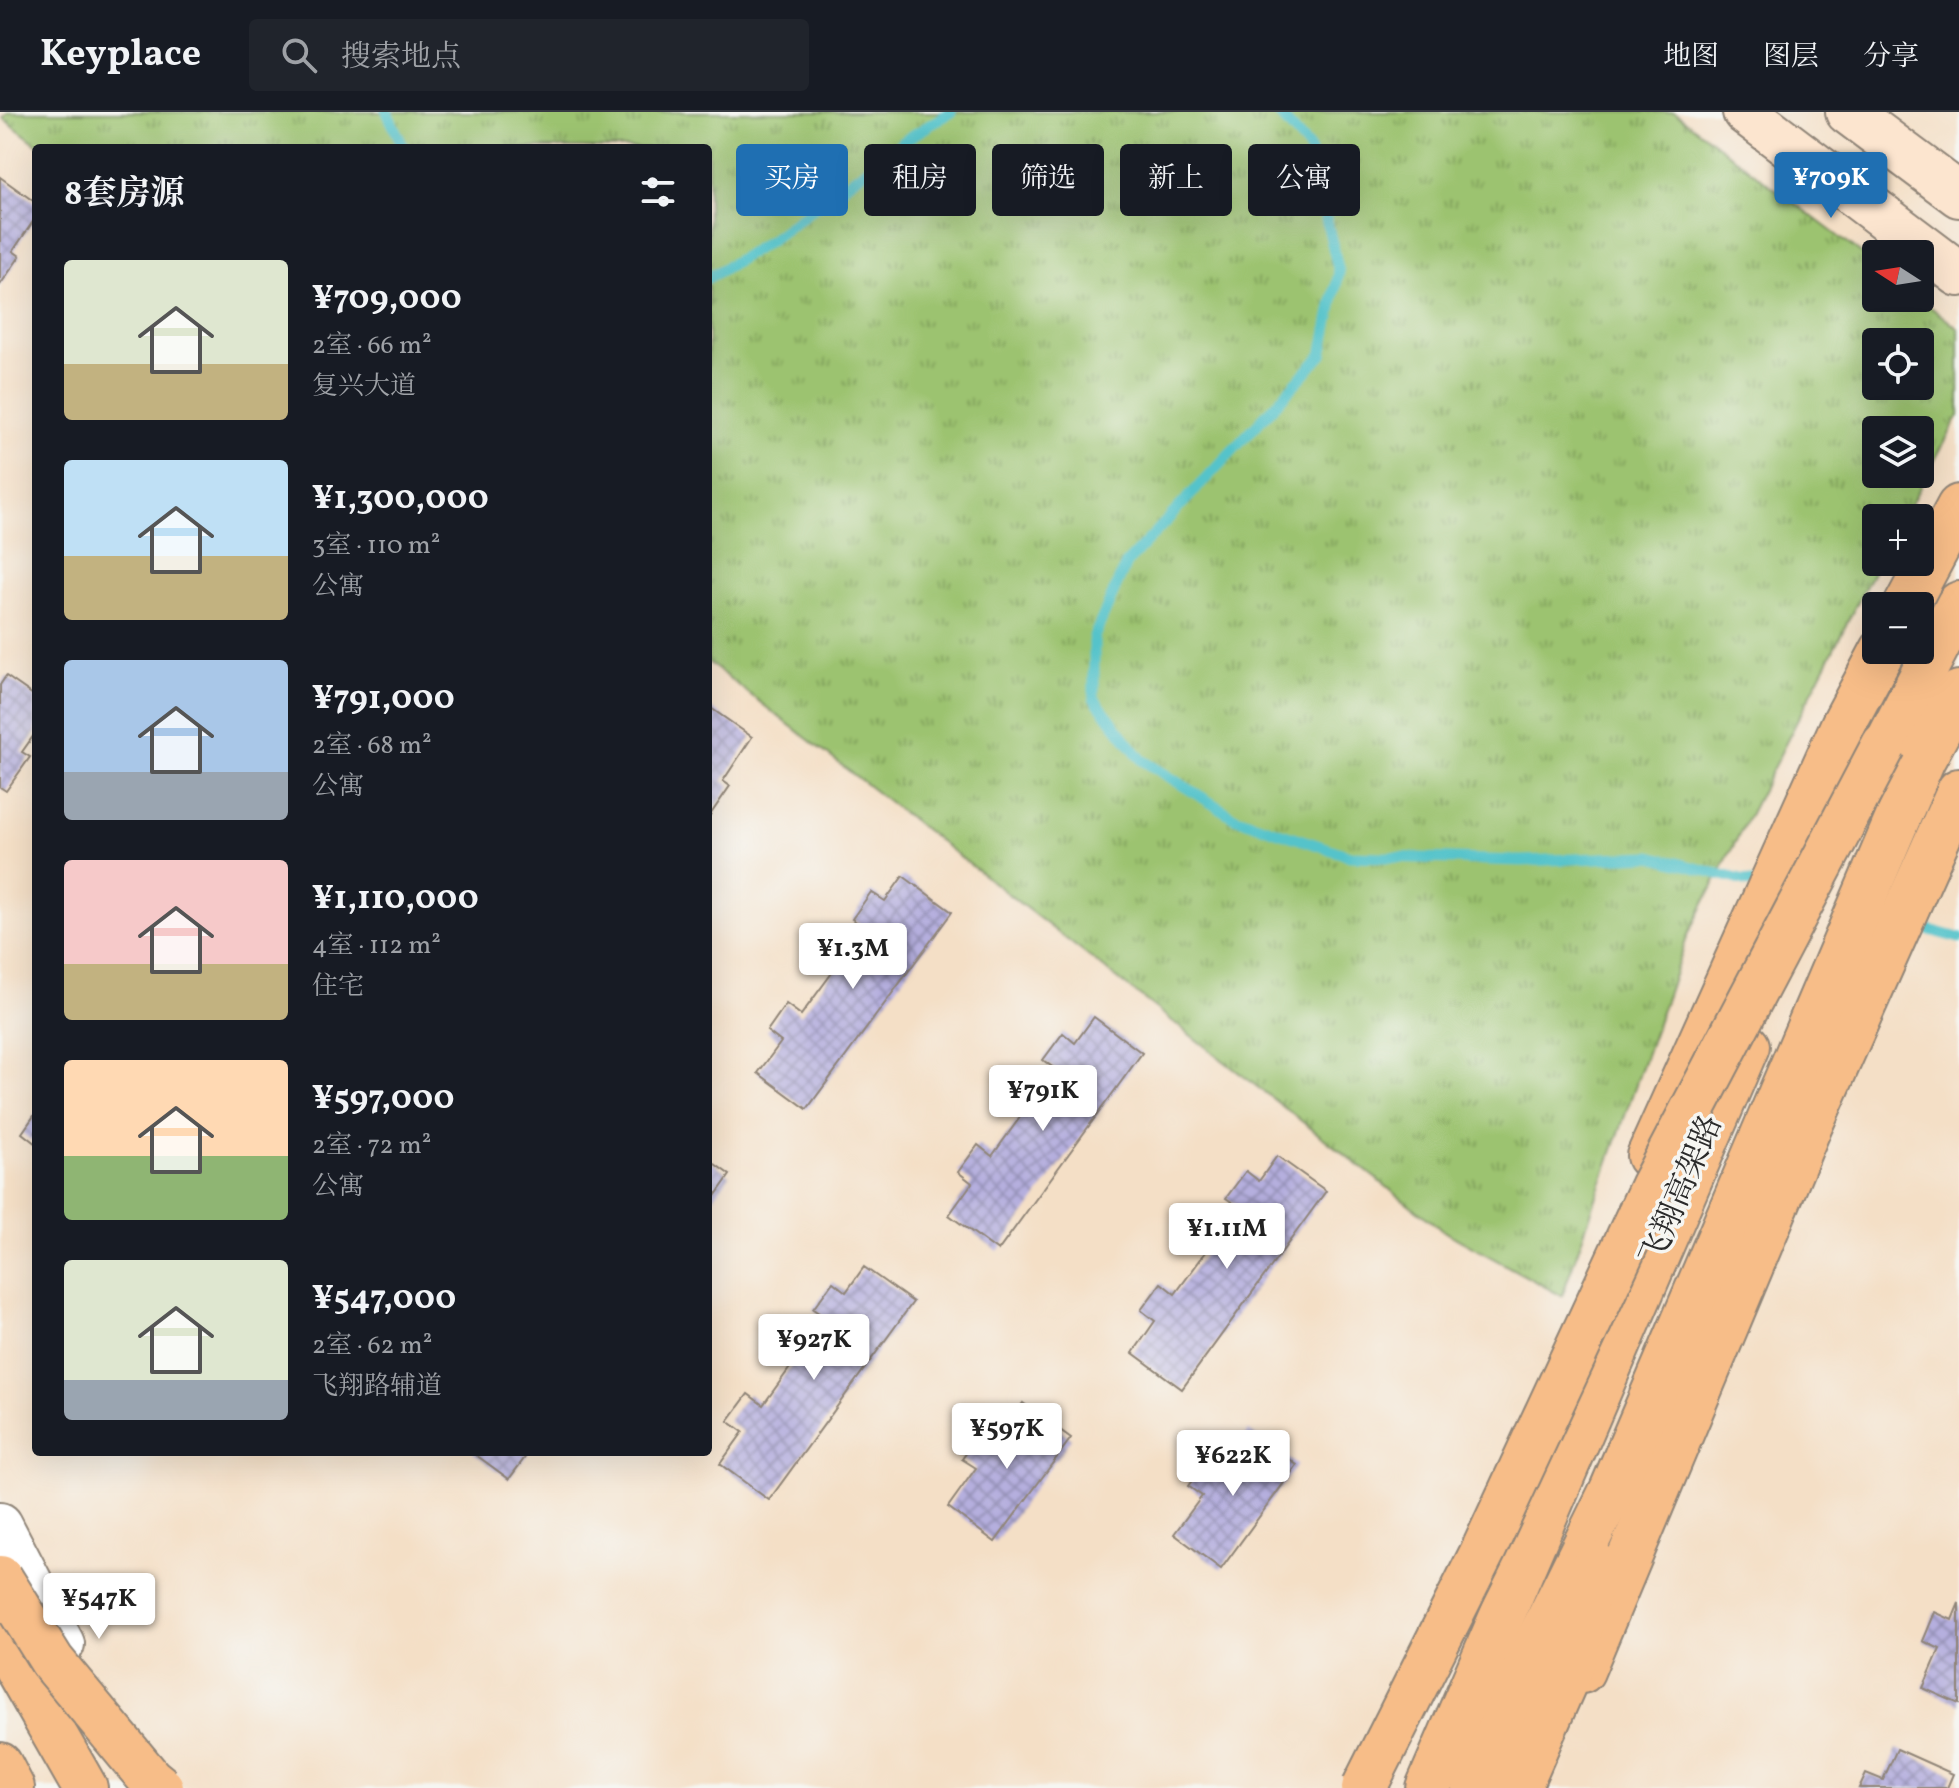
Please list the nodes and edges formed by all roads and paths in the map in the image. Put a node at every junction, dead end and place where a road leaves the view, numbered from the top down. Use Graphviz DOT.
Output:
graph roads {
  1 [pos="1745,112"];
  2 [pos="1848,112"];
  3 [pos="1959,195"];
  4 [pos="1959,274"];
  5 [pos="1959,507"];
  6 [pos="1913,592"];
  7 [pos="1959,604"];
  8 [pos="1876,664"];
  9 [pos="1959,693"];
  10 [pos="1884,745"];
  11 [pos="1959,791"];
  12 [pos="1612,1490"];
  13 [pos="0,1525"];
  14 [pos="0,1578"];
  15 [pos="0,1639"];
  16 [pos="0,1765"];
  17 [pos="12,1788"];
  18 [pos="85,1788"];
  19 [pos="137,1788"];
  20 [pos="161,1788"];
  21 [pos="1364,1788"];
  22 [pos="1374,1788"];
  23 [pos="1428,1788"];
  24 [pos="1474,1788"];
  25 [pos="1518,1788"];
  26 [pos="1534,1788"];
  1 -- 4 [label="main road"];
  2 -- 3 [label="main road"];
  5 -- 6 [label="main road"];
  7 -- 10 [label="main road, 飞翔高架路"];
  8 -- 22 [label="main road"];
  9 -- 12 [label="main road, 飞翔高架路"];
  10 -- 21 [label="main road, bridge"];
  10 -- 23 [label="main road, 飞翔高架路, bridge"];
  11 -- 26 [label="main road"];
  12 -- 24 [label="main road, 飞翔高架路"];
  12 -- 25 [label="main road"];
  13 -- 19 [label="street"];
  14 -- 20 [label="main road, bridge"];
  15 -- 18 [label="main road"];
  16 -- 17 [label="main road"];
}
